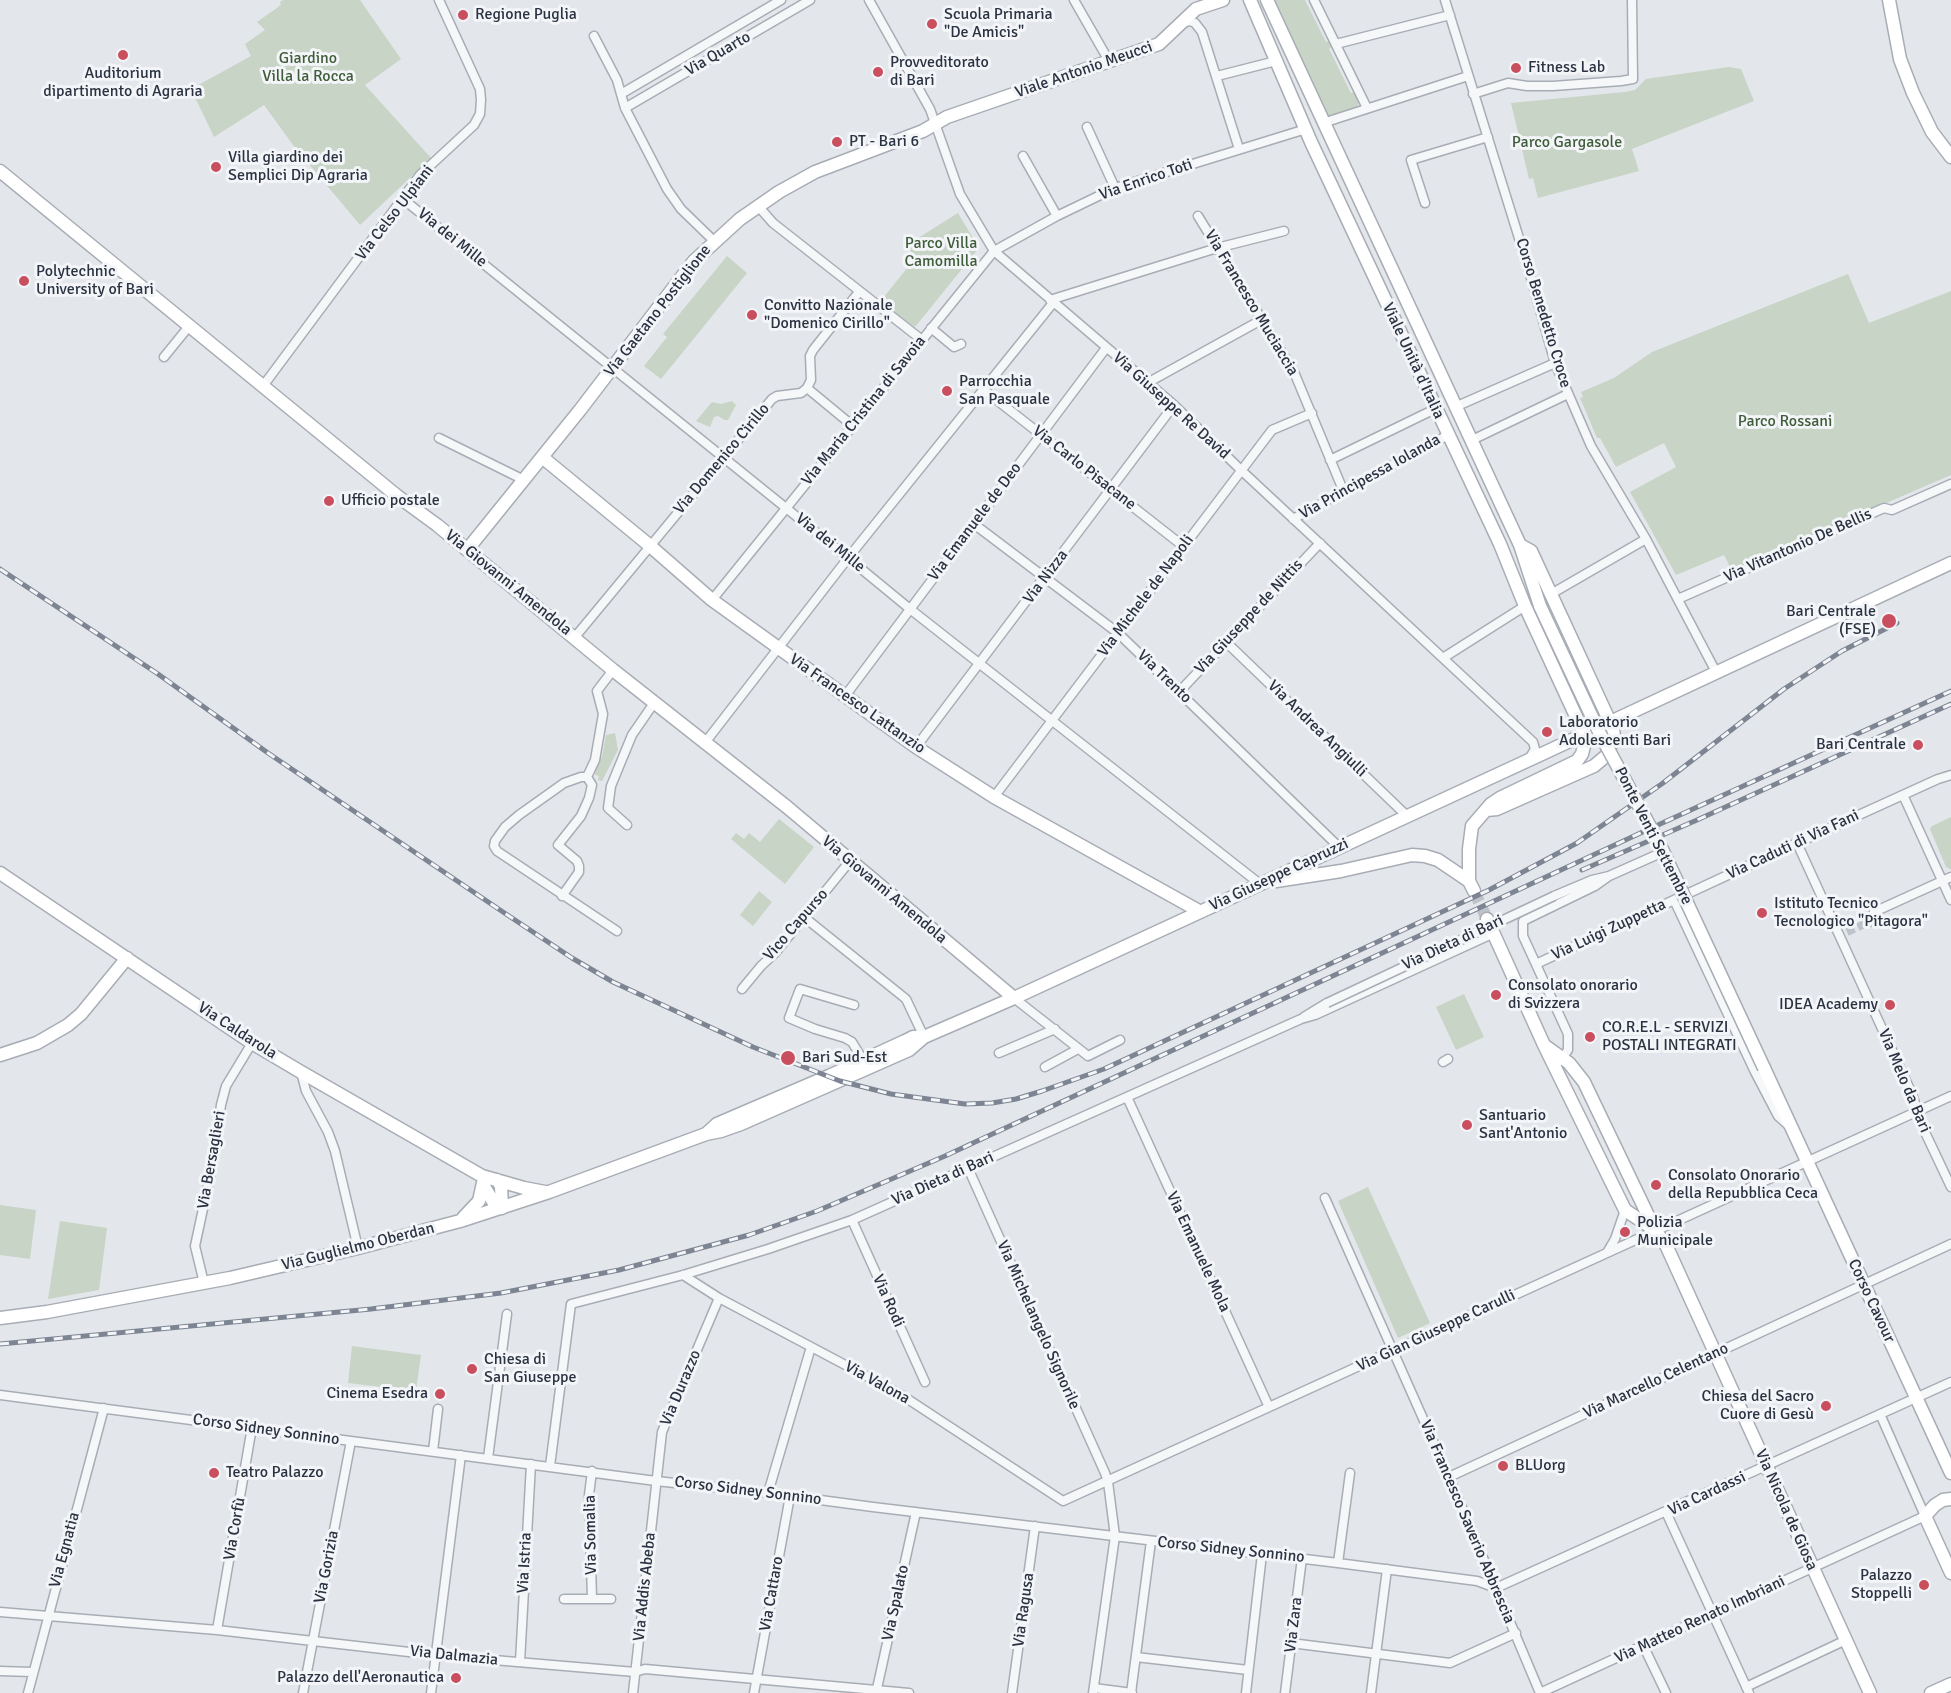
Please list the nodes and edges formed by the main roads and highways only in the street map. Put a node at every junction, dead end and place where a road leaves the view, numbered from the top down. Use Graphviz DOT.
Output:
graph roads {
  1 [pos="1223,0"];
  2 [pos="1250,0"];
  3 [pos="1267,0"];
  4 [pos="1889,0"];
  5 [pos="935,123"];
  6 [pos="1951,157"];
  7 [pos="0,171"];
  8 [pos="1361,202"];
  9 [pos="1343,210"];
  10 [pos="1421,333"];
  11 [pos="1404,341"];
  12 [pos="542,457"];
  13 [pos="1520,544"];
  14 [pos="467,550"];
  15 [pos="1951,563"];
  16 [pos="1540,606"];
  17 [pos="1610,721"];
  18 [pos="1586,736"];
  19 [pos="1487,810"];
  20 [pos="0,873"];
  21 [pos="1260,884"];
  22 [pos="1200,911"];
  23 [pos="1487,919"];
  24 [pos="127,958"];
  25 [pos="1014,998"];
  26 [pos="924,1037"];
  27 [pos="0,1055"];
  28 [pos="1559,1062"];
  29 [pos="1764,1068"];
  30 [pos="706,1134"];
  31 [pos="483,1180"];
  32 [pos="497,1180"];
  33 [pos="549,1192"];
  34 [pos="502,1208"];
  35 [pos="460,1221"];
  36 [pos="1655,1230"];
  37 [pos="0,1318"];
  38 [pos="1951,1473"];
  39 [pos="1951,1498"];
  40 [pos="1951,1573"];
  41 [pos="1951,1684"];
  42 [pos="1870,1693"];
  43 [pos="1931,1693"];
  1 -- 5 [label="main road, Viale Antonio Meucci"];
  2 -- 9 [label="main road, Viale Unità d'Italia"];
  3 -- 8 [label="main road, Viale Unità d'Italia"];
  4 -- 6 [label="main road"];
  5 -- 12 [label="main road, Via Gaetano Postiglione"];
  7 -- 14 [label="main road, Via Giovanni Amendola"];
  8 -- 9 [label="main road"];
  8 -- 10 [label="main road, Viale Unità d'Italia"];
  9 -- 11 [label="main road, Viale Unità d'Italia"];
  10 -- 11 [label="main road"];
  10 -- 13 [label="main road, Viale Unità d'Italia"];
  11 -- 18 [label="main road, Viale Unità d'Italia"];
  12 -- 14 [label="main road, Via Gaetano Postiglione"];
  12 -- 22 [label="main road, Via Francesco Lattanzio"];
  13 -- 16 [label="main road, Viale Unità d'Italia"];
  13 -- 17 [label="main road, Viale Unità d'Italia"];
  14 -- 25 [label="main road, Via Giovanni Amendola"];
  15 -- 17 [label="main road"];
  16 -- 29 [label="main road, Ponte Venti Settembre, bridge"];
  17 -- 18 [label="main road, Via Giuseppe Capruzzi"];
  17 -- 19 [label="main road, Viale Unità d'Italia"];
  18 -- 19 [label="main road"];
  18 -- 21 [label="main road, Via Giuseppe Capruzzi"];
  19 -- 21 [label="main road"];
  20 -- 24 [label="main road, Via Caldarola"];
  21 -- 22 [label="main road, Via Giuseppe Capruzzi"];
  22 -- 25 [label="main road, Via Giuseppe Capruzzi"];
  23 -- 28 [label="main road"];
  24 -- 27 [label="main road"];
  24 -- 31 [label="main road, Via Caldarola"];
  25 -- 26 [label="main road, Via Guglielmo Oberdan"];
  26 -- 30 [label="main road, Via Guglielmo Oberdan"];
  26 -- 30 [label="main road, Via Guglielmo Oberdan"];
  28 -- 36 [label="main road, Via Nicola de Giosa"];
  28 -- 36 [label="main road"];
  29 -- 38 [label="main road, Corso Cavour"];
  30 -- 33 [label="main road, Via Guglielmo Oberdan"];
  31 -- 32 [label="main road"];
  31 -- 34 [label="main road"];
  31 -- 35 [label="main road"];
  32 -- 33 [label="main road"];
  32 -- 34 [label="main road"];
  33 -- 34 [label="main road, Via Guglielmo Oberdan"];
  34 -- 35 [label="main road, Via Guglielmo Oberdan"];
  35 -- 37 [label="main road, Via Guglielmo Oberdan"];
  36 -- 42 [label="main road, Via Nicola de Giosa"];
  39 -- 40 [label="main road"];
  41 -- 43 [label="main road"];
}
